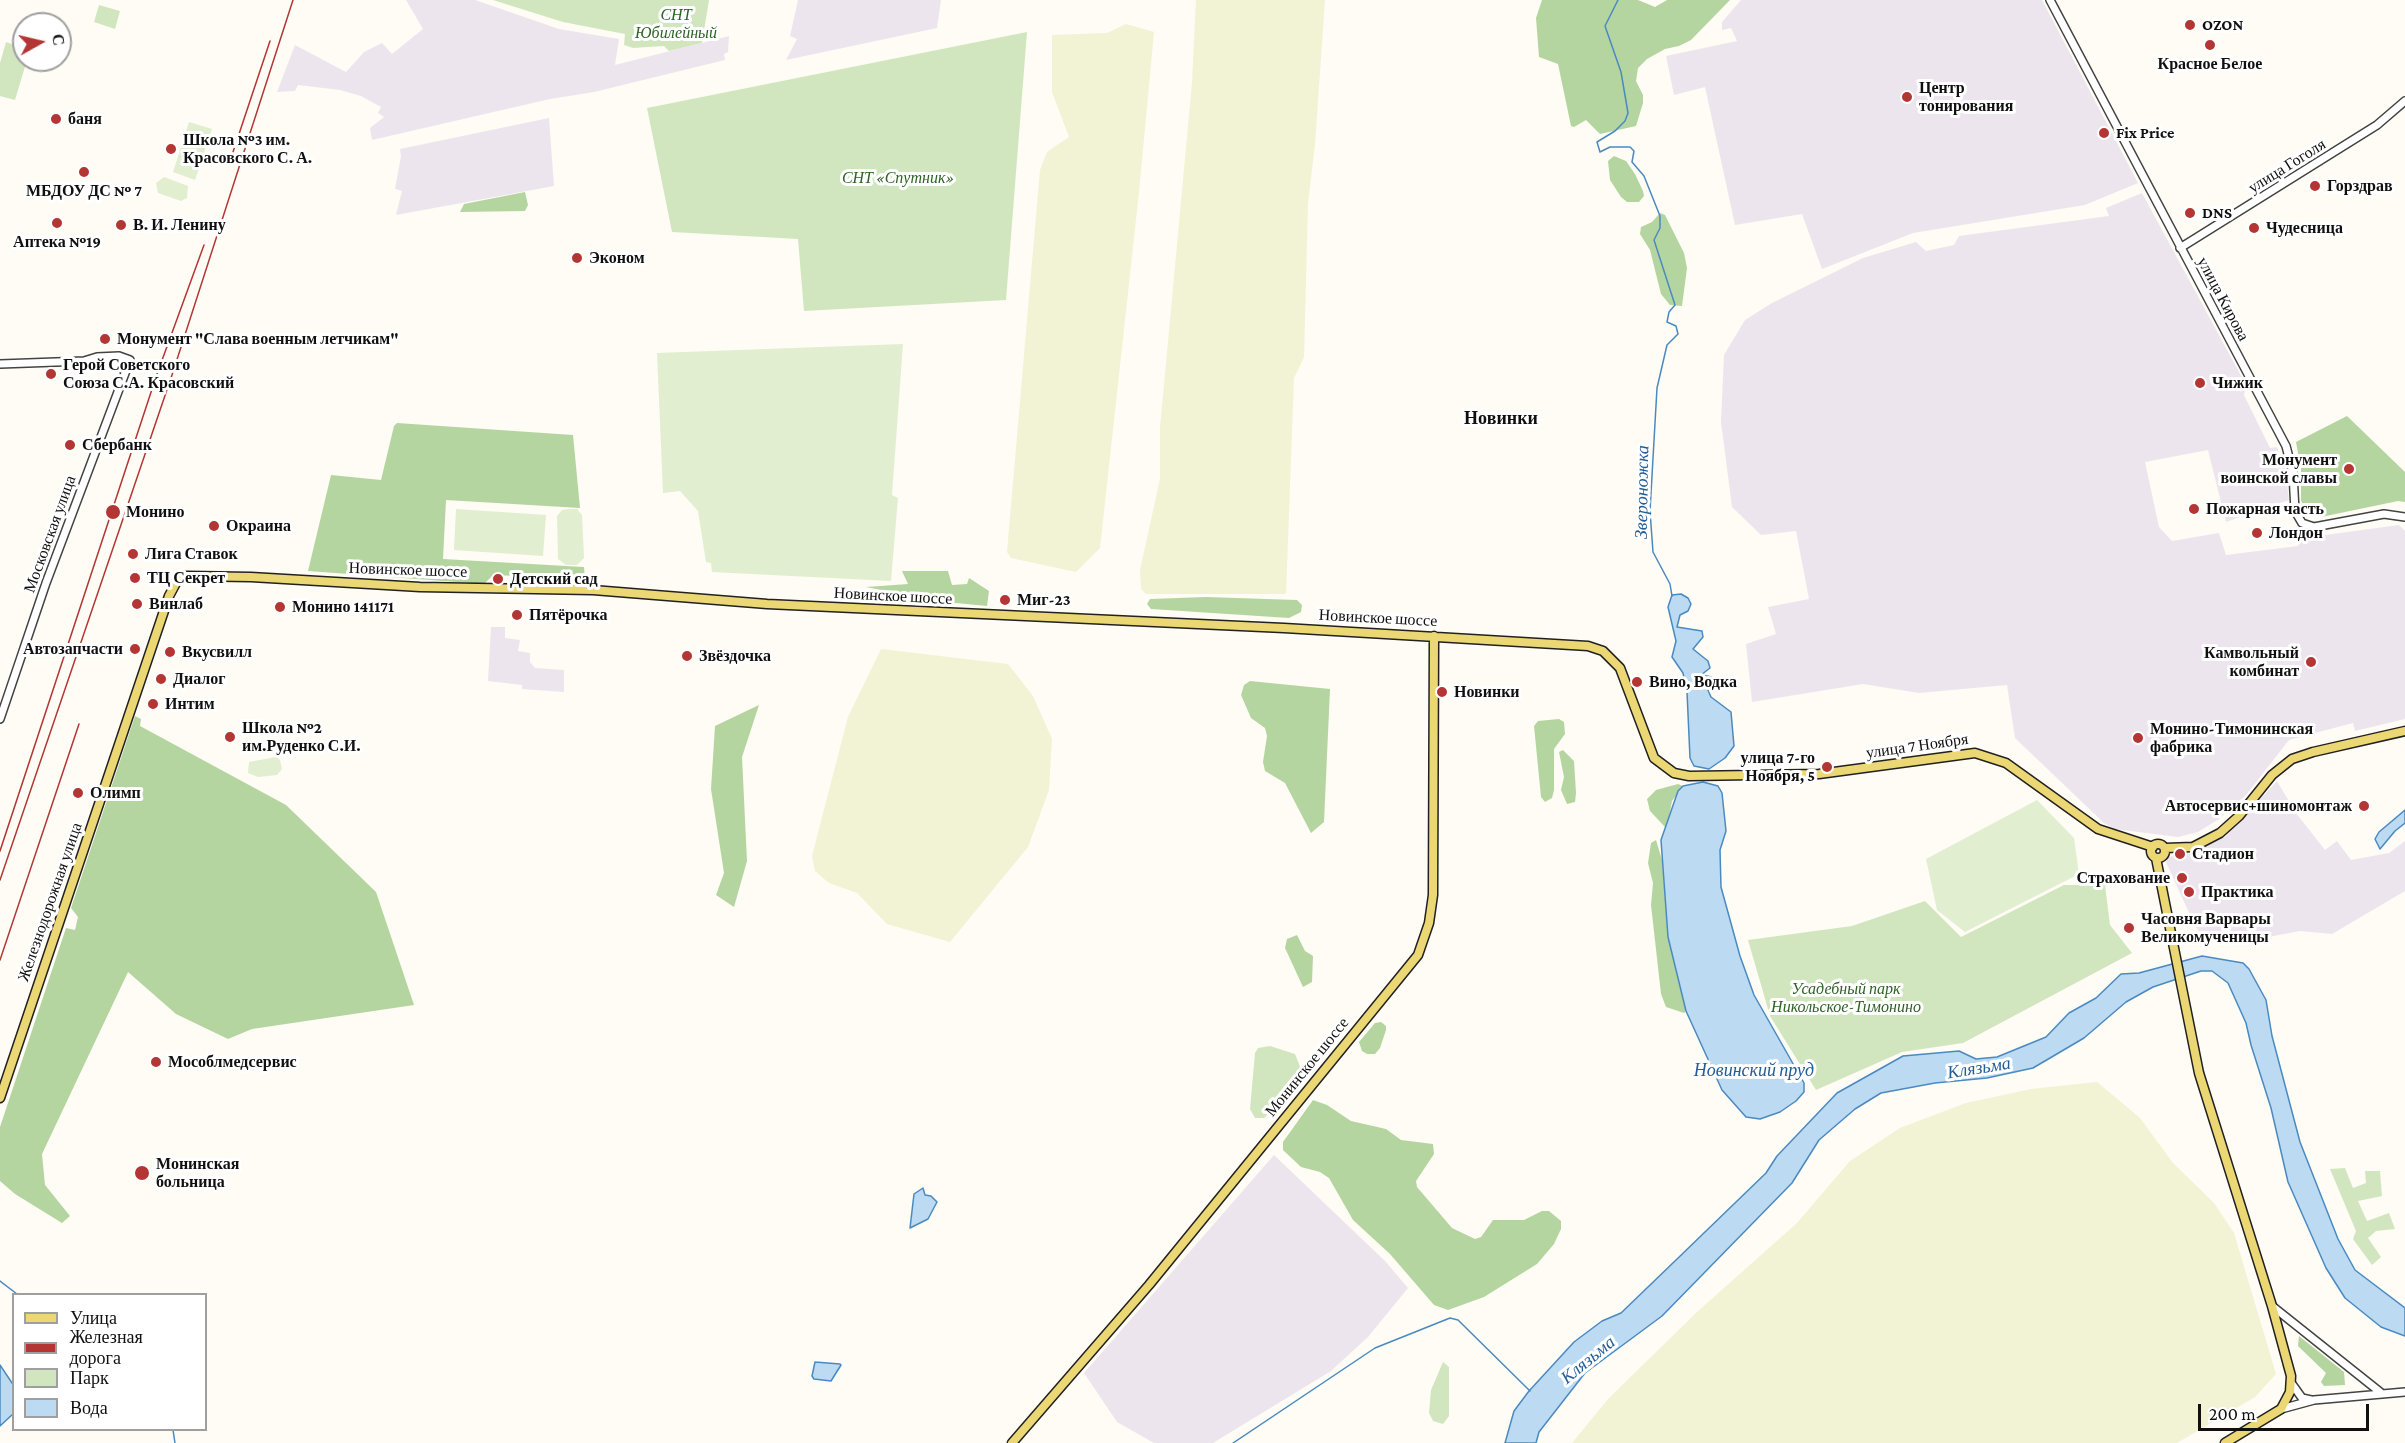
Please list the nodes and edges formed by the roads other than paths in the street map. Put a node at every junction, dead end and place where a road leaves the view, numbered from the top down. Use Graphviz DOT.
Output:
graph roads {
  1 [pos="2050,0"];
  2 [pos="2405,101"];
  3 [pos="2181,248"];
  4 [pos="84,361"];
  5 [pos="0,364"];
  6 [pos="126,370"];
  7 [pos="2405,517"];
  8 [pos="177,581"];
  9 [pos="1434,636"];
  10 [pos="0,719"];
  11 [pos="2405,731"];
  12 [pos="1689,776"];
  13 [pos="2142,844"];
  14 [pos="2153,847"];
  15 [pos="2165,848"];
  16 [pos="2180,849"];
  17 [pos="2156,858"];
  18 [pos="0,1098"];
  19 [pos="2272,1306"];
  20 [pos="2292,1384"];
  21 [pos="2380,1392"];
  22 [pos="2405,1392"];
  23 [pos="2314,1400"];
  24 [pos="2281,1409"];
  25 [pos="1012,1443"];
  26 [pos="2225,1443"];
  1 -- 3 [label="street, улица Кирова"];
  2 -- 3 [label="street, улица Гоголя"];
  3 -- 7 [label="street, улица Кирова"];
  4 -- 5 [label="street"];
  4 -- 6 [label="street"];
  4 -- 6 [label="street, Московская улица"];
  6 -- 10 [label="street, Московская улица"];
  8 -- 9 [label="main road, Новинское шоссе"];
  8 -- 18 [label="main road, Железнодорожная улица"];
  9 -- 12 [label="main road, Новинское шоссе"];
  9 -- 25 [label="main road, Монинское шоссе"];
  11 -- 16 [label="main road"];
  12 -- 13 [label="main road, улица 7 Ноября"];
  13 -- 14 [label="main road, улица 7 Ноября"];
  13 -- 16 [label="main road"];
  14 -- 15 [label="main road"];
  14 -- 17 [label="main road"];
  15 -- 16 [label="main road"];
  15 -- 17 [label="main road"];
  17 -- 19 [label="main road"];
  19 -- 20 [label="main road"];
  19 -- 21 [label="street"];
  20 -- 23 [label="street"];
  20 -- 24 [label="main road"];
  21 -- 22 [label="street"];
  21 -- 23 [label="street"];
  23 -- 24 [label="street"];
  24 -- 26 [label="main road"];
}
